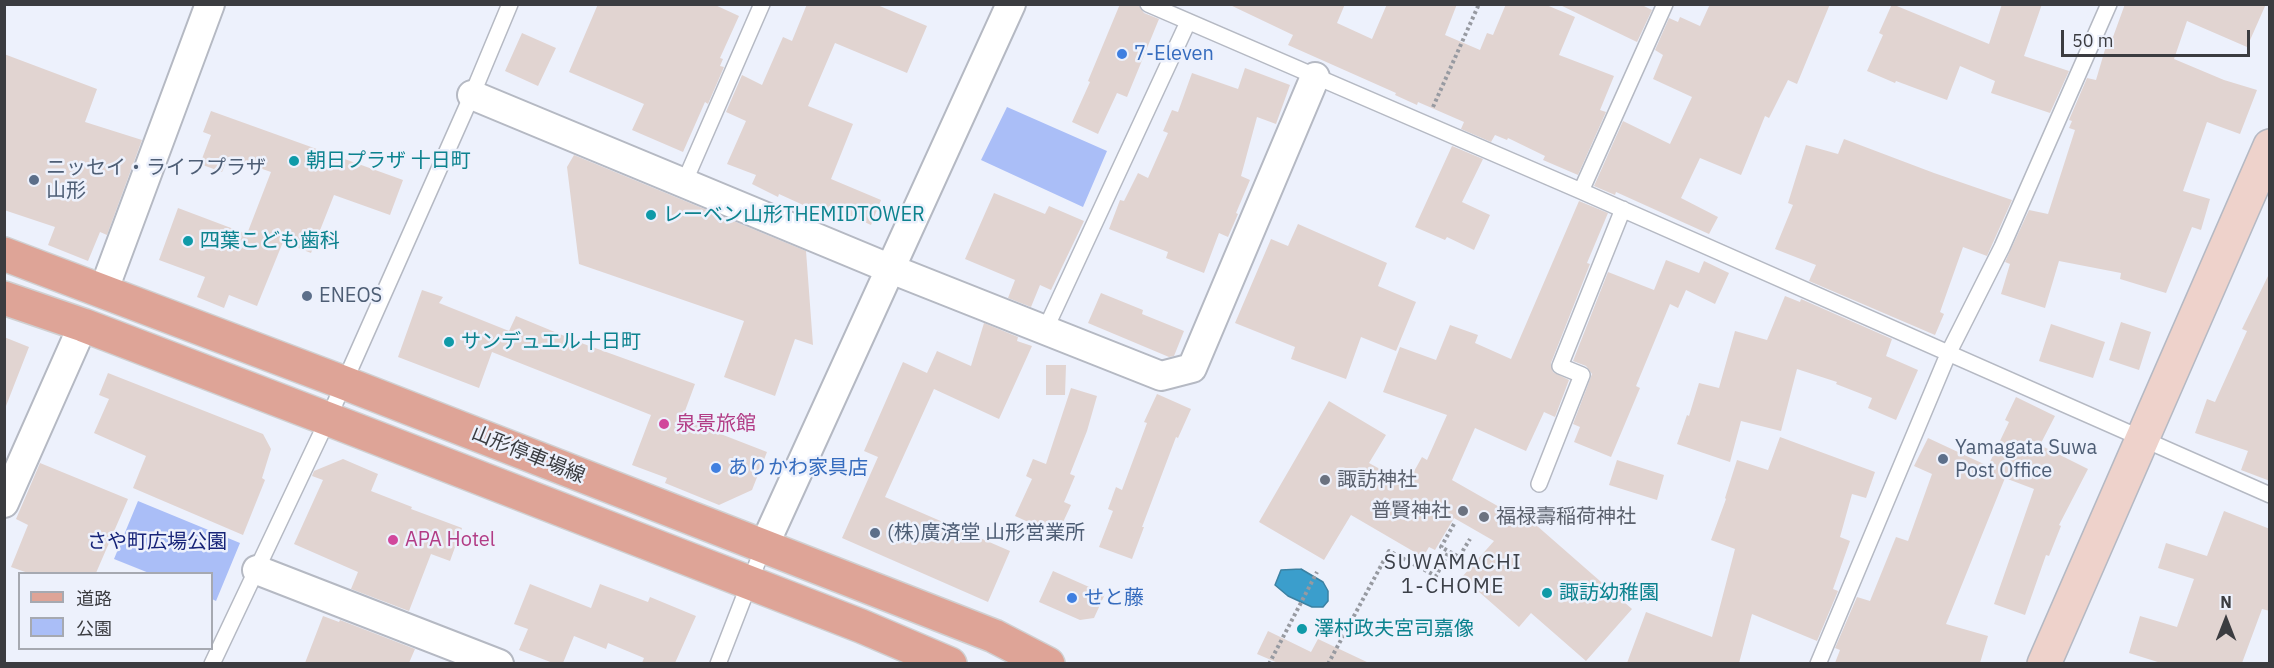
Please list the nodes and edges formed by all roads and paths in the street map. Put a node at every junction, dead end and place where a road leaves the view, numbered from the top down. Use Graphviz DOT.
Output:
graph roads {
  1 [pos="210,4"];
  2 [pos="510,4"];
  3 [pos="762,4"];
  4 [pos="1011,4"];
  5 [pos="1148,4"];
  6 [pos="1479,4"];
  7 [pos="1665,4"];
  8 [pos="2109,4"];
  9 [pos="1188,22"];
  10 [pos="1315,77"];
  11 [pos="472,95"];
  12 [pos="1425,124"];
  13 [pos="2270,146"];
  14 [pos="684,183"];
  15 [pos="1581,190"];
  16 [pos="1623,209"];
  17 [pos="4,254"];
  18 [pos="891,268"];
  19 [pos="103,292"];
  20 [pos="4,298"];
  21 [pos="83,325"];
  22 [pos="1045,330"];
  23 [pos="1949,352"];
  24 [pos="342,382"];
  25 [pos="327,419"];
  26 [pos="2141,440"];
  27 [pos="1539,484"];
  28 [pos="2270,495"];
  29 [pos="4,503"];
  30 [pos="1454,524"];
  31 [pos="1470,539"];
  32 [pos="763,548"];
  33 [pos="1449,551"];
  34 [pos="257,570"];
  35 [pos="1317,572"];
  36 [pos="750,584"];
  37 [pos="212,663"];
  38 [pos="495,663"];
  39 [pos="718,663"];
  40 [pos="950,663"];
  41 [pos="1048,663"];
  42 [pos="1269,663"];
  43 [pos="1328,663"];
  44 [pos="1818,663"];
  45 [pos="2044,663"];
  1 -- 19 [label="street"];
  2 -- 11 [label="lane"];
  3 -- 14 [label="lane"];
  4 -- 18 [label="street"];
  5 -- 9 [label="lane"];
  6 -- 12 [label="path"];
  7 -- 15 [label="lane"];
  8 -- 23 [label="lane"];
  9 -- 10 [label="lane"];
  9 -- 22 [label="lane"];
  10 -- 12 [label="lane"];
  10 -- 22 [label="street"];
  11 -- 14 [label="street"];
  11 -- 24 [label="lane"];
  12 -- 15 [label="lane"];
  13 -- 26 [label="street"];
  14 -- 18 [label="street"];
  15 -- 16 [label="lane"];
  16 -- 23 [label="lane"];
  16 -- 27 [label="lane"];
  17 -- 19 [label="main road, 山形停車場線"];
  18 -- 22 [label="street"];
  18 -- 32 [label="street"];
  19 -- 24 [label="main road, 山形停車場線"];
  20 -- 21 [label="main road, 山形停車場線"];
  21 -- 25 [label="main road, 山形停車場線"];
  21 -- 29 [label="street"];
  23 -- 26 [label="lane"];
  23 -- 44 [label="lane"];
  24 -- 25 [label="lane"];
  24 -- 32 [label="main road, 山形停車場線"];
  25 -- 34 [label="lane"];
  25 -- 36 [label="main road, 山形停車場線"];
  26 -- 28 [label="lane"];
  26 -- 45 [label="street"];
  30 -- 33 [label="path"];
  31 -- 33 [label="path"];
  32 -- 36 [label="lane"];
  32 -- 41 [label="main road, 山形停車場線"];
  33 -- 43 [label="path"];
  34 -- 37 [label="lane"];
  34 -- 38 [label="street"];
  35 -- 42 [label="path"];
  36 -- 39 [label="lane"];
  36 -- 40 [label="main road, 山形停車場線"];
}
